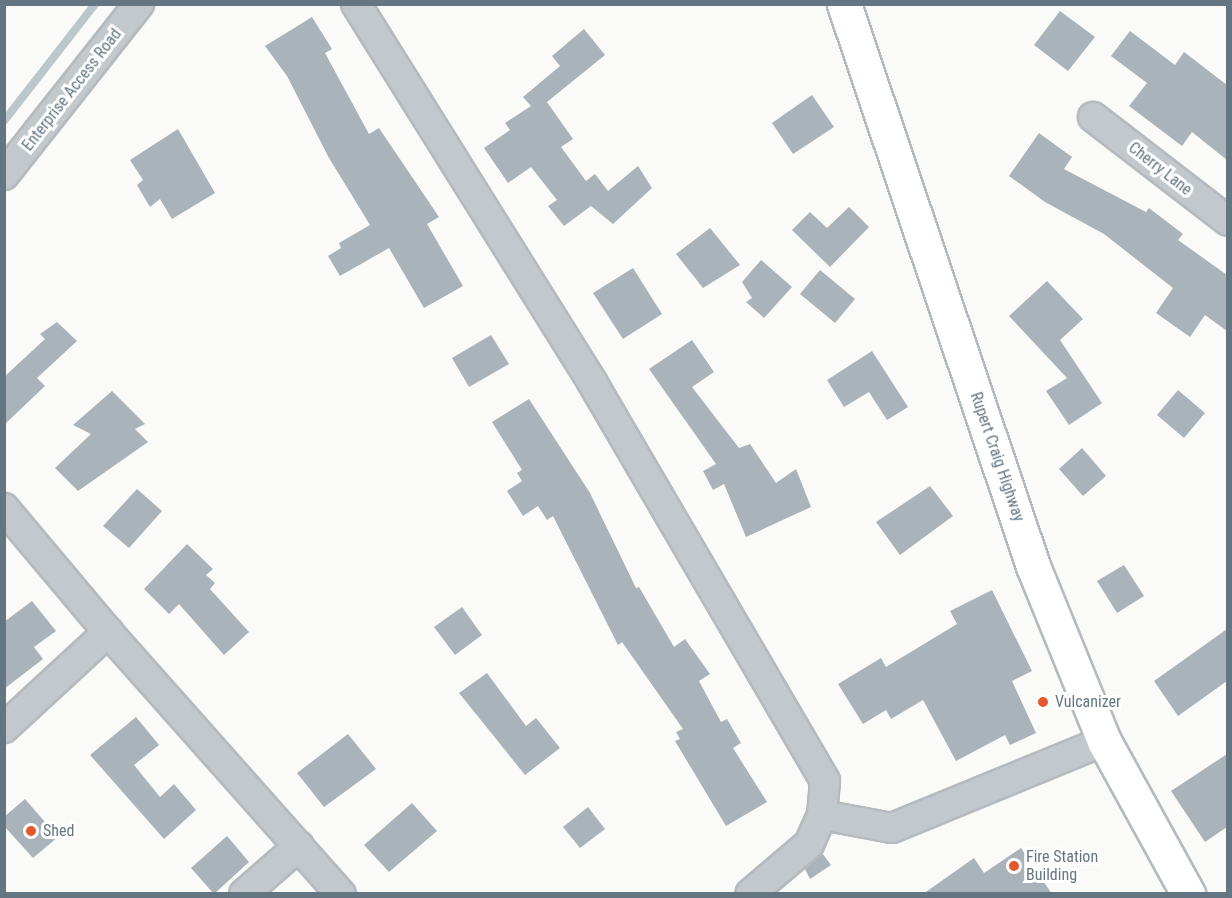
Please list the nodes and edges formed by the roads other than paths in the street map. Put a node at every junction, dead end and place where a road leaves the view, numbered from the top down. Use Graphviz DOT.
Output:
graph roads {
  1 [pos="139,4"];
  2 [pos="356,4"];
  3 [pos="844,4"];
  4 [pos="1094,117"];
  5 [pos="4,175"];
  6 [pos="1227,221"];
  7 [pos="4,508"];
  8 [pos="108,632"];
  9 [pos="4,729"];
  10 [pos="1104,741"];
  11 [pos="822,815"];
  12 [pos="299,846"];
  13 [pos="244,894"];
  14 [pos="341,894"];
  15 [pos="750,894"];
  16 [pos="1188,894"];
  1 -- 5 [label="street, Enterprise Access Road"];
  2 -- 11 [label="street"];
  3 -- 10 [label="main road, Rupert Craig Highway"];
  4 -- 6 [label="street, Cherry Lane"];
  7 -- 8 [label="street"];
  8 -- 9 [label="street"];
  8 -- 12 [label="street"];
  10 -- 11 [label="street"];
  10 -- 16 [label="main road, Rupert Craig Highway"];
  11 -- 15 [label="street"];
  12 -- 13 [label="street"];
  12 -- 14 [label="street"];
}
